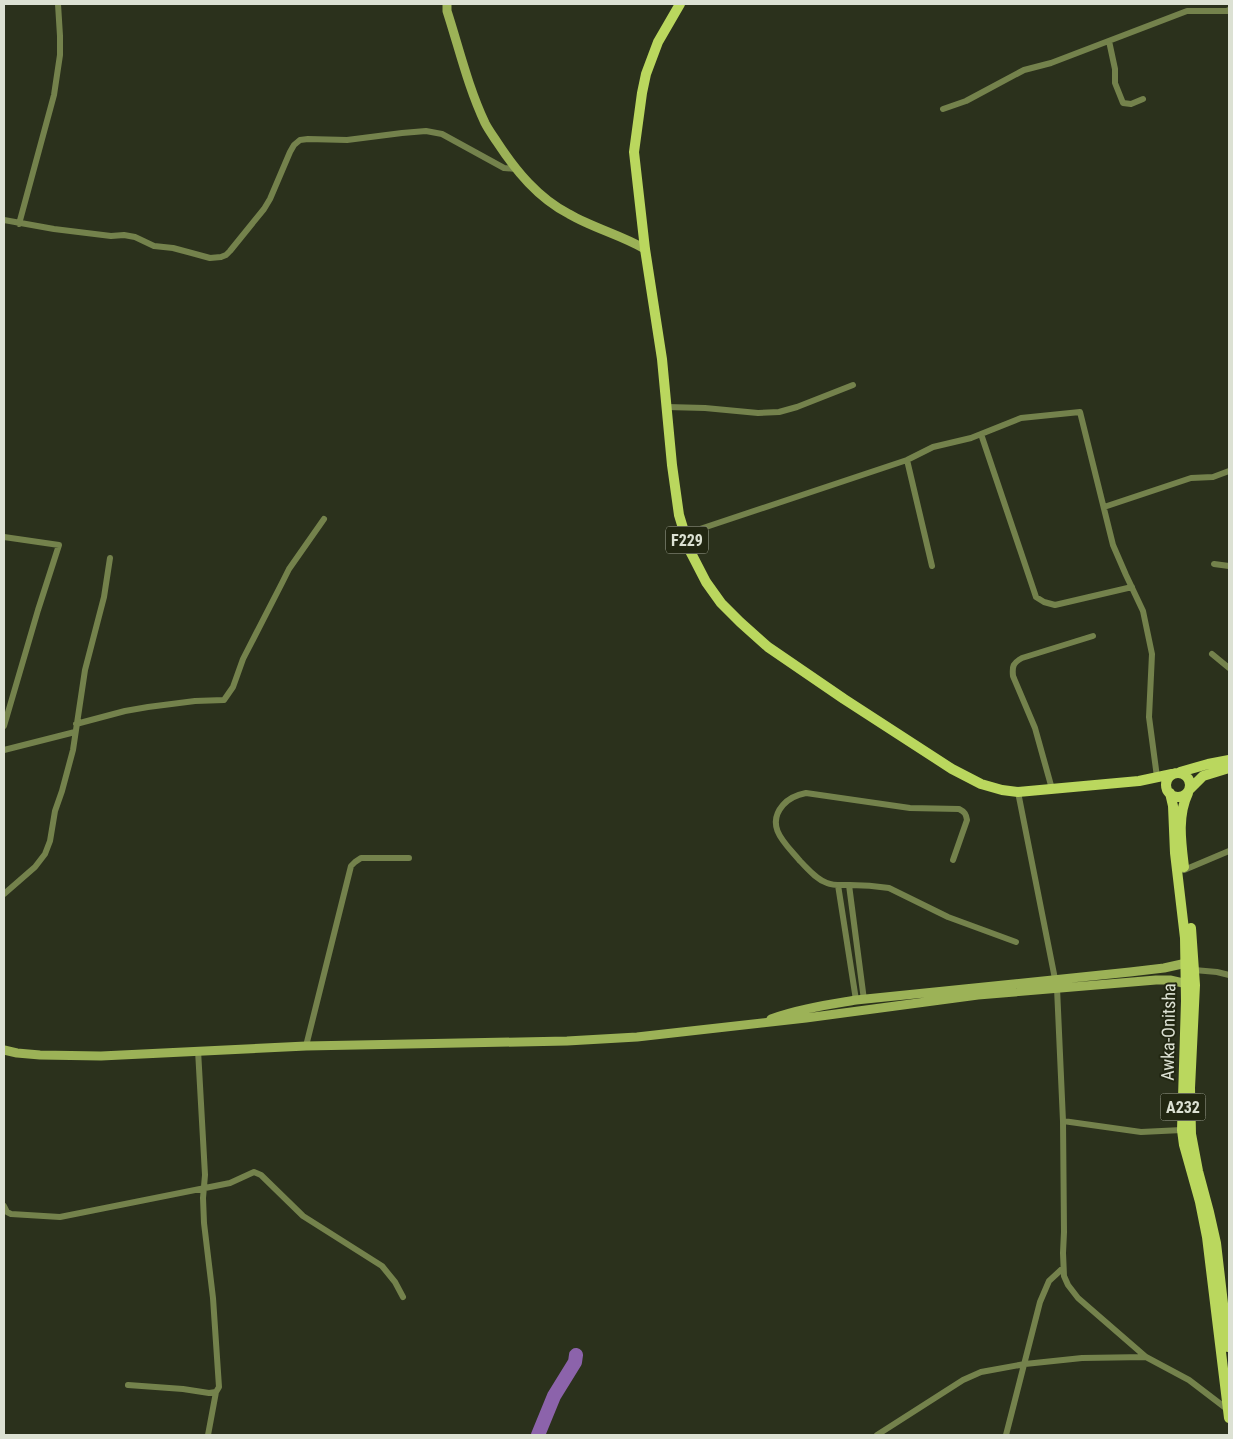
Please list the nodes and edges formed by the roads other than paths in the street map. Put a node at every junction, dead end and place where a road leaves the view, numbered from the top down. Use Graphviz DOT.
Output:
graph roads {
  1 [pos="58,4"];
  2 [pos="447,4"];
  3 [pos="680,4"];
  4 [pos="1229,10"];
  5 [pos="1109,41"];
  6 [pos="1143,99"];
  7 [pos="944,109"];
  8 [pos="516,169"];
  9 [pos="4,220"];
  10 [pos="19,224"];
  11 [pos="645,249"];
  12 [pos="853,385"];
  13 [pos="667,407"];
  14 [pos="980,434"];
  15 [pos="907,460"];
  16 [pos="1229,471"];
  17 [pos="1104,507"];
  18 [pos="324,519"];
  19 [pos="685,534"];
  20 [pos="4,537"];
  21 [pos="110,558"];
  22 [pos="1214,564"];
  23 [pos="932,566"];
  24 [pos="1229,566"];
  25 [pos="1132,587"];
  26 [pos="1093,636"];
  27 [pos="1212,654"];
  28 [pos="1229,668"];
  29 [pos="76,724"];
  30 [pos="4,726"];
  31 [pos="75,732"];
  32 [pos="4,750"];
  33 [pos="1229,760"];
  34 [pos="1229,768"];
  35 [pos="1176,773"];
  36 [pos="1157,777"];
  37 [pos="1139,781"];
  38 [pos="1052,789"];
  39 [pos="1189,791"];
  40 [pos="1018,792"];
  41 [pos="1169,792"];
  42 [pos="1229,851"];
  43 [pos="409,858"];
  44 [pos="953,860"];
  45 [pos="1184,870"];
  46 [pos="838,885"];
  47 [pos="849,885"];
  48 [pos="4,894"];
  49 [pos="1016,942"];
  50 [pos="1191,965"];
  51 [pos="1229,975"];
  52 [pos="1056,984"];
  53 [pos="1190,984"];
  54 [pos="860,1000"];
  55 [pos="757,1024"];
  56 [pos="306,1046"];
  57 [pos="4,1050"];
  58 [pos="198,1050"];
  59 [pos="1063,1121"];
  60 [pos="1182,1130"];
  61 [pos="205,1188"];
  62 [pos="4,1206"];
  63 [pos="1063,1268"];
  64 [pos="403,1297"];
  65 [pos="1227,1321"];
  66 [pos="1146,1357"];
  67 [pos="1229,1358"];
  68 [pos="1025,1364"];
  69 [pos="128,1385"];
  70 [pos="216,1392"];
  71 [pos="1228,1413"];
  72 [pos="208,1435"];
  73 [pos="877,1435"];
  74 [pos="1006,1435"];
  1 -- 10 [label="street"];
  2 -- 8 [label="main road"];
  3 -- 11 [label="main road, F229"];
  4 -- 5 [label="street"];
  5 -- 6 [label="street"];
  5 -- 7 [label="street"];
  8 -- 10 [label="street"];
  8 -- 11 [label="main road"];
  9 -- 10 [label="street"];
  11 -- 13 [label="main road, F229"];
  12 -- 13 [label="street"];
  13 -- 19 [label="main road, F229"];
  14 -- 15 [label="street"];
  14 -- 17 [label="street"];
  14 -- 25 [label="street"];
  15 -- 19 [label="street"];
  15 -- 23 [label="street"];
  16 -- 17 [label="street"];
  17 -- 25 [label="street"];
  18 -- 29 [label="street"];
  19 -- 40 [label="main road, F229"];
  20 -- 30 [label="street"];
  21 -- 29 [label="street"];
  22 -- 24 [label="street"];
  25 -- 36 [label="street"];
  26 -- 38 [label="street"];
  27 -- 28 [label="street"];
  29 -- 31 [label="street"];
  31 -- 32 [label="street"];
  31 -- 48 [label="street"];
  33 -- 35 [label="main road"];
  34 -- 39 [label="main road"];
  35 -- 36 [label="main road, F229"];
  35 -- 39 [label="main road"];
  35 -- 41 [label="main road"];
  36 -- 37 [label="main road, F229"];
  37 -- 38 [label="main road, F229"];
  37 -- 41 [label="main road, F229"];
  38 -- 40 [label="main road, F229"];
  39 -- 41 [label="main road"];
  39 -- 45 [label="main road, Awka-Onitsha / A232"];
  40 -- 52 [label="street"];
  41 -- 50 [label="main road, Awka-Onitsha / A232"];
  42 -- 45 [label="street"];
  43 -- 56 [label="street"];
  44 -- 46 [label="street"];
  45 -- 50 [label="main road, Awka-Onitsha / A232"];
  46 -- 47 [label="street"];
  46 -- 54 [label="street"];
  47 -- 49 [label="street"];
  47 -- 54 [label="street"];
  50 -- 51 [label="street"];
  50 -- 52 [label="main road"];
  50 -- 53 [label="main road, Awka-Onitsha / A232"];
  52 -- 53 [label="main road"];
  52 -- 54 [label="main road"];
  52 -- 55 [label="main road"];
  52 -- 59 [label="street"];
  53 -- 60 [label="main road, Awka-Onitsha / A232"];
  53 -- 65 [label="main road, Awka-Onitsha / A232"];
  54 -- 55 [label="main road"];
  55 -- 56 [label="main road"];
  56 -- 58 [label="main road"];
  57 -- 58 [label="main road"];
  58 -- 61 [label="street"];
  59 -- 60 [label="street"];
  59 -- 63 [label="street"];
  60 -- 71 [label="main road, Awka-Onitsha / A232"];
  61 -- 62 [label="street"];
  61 -- 64 [label="street"];
  61 -- 70 [label="street"];
  63 -- 66 [label="street"];
  63 -- 68 [label="street"];
  65 -- 67 [label="main road, Awka-Onitsha / A232"];
  66 -- 68 [label="street"];
  66 -- 71 [label="street"];
  68 -- 73 [label="street"];
  68 -- 74 [label="street"];
  69 -- 70 [label="street"];
  70 -- 72 [label="street"];
}
